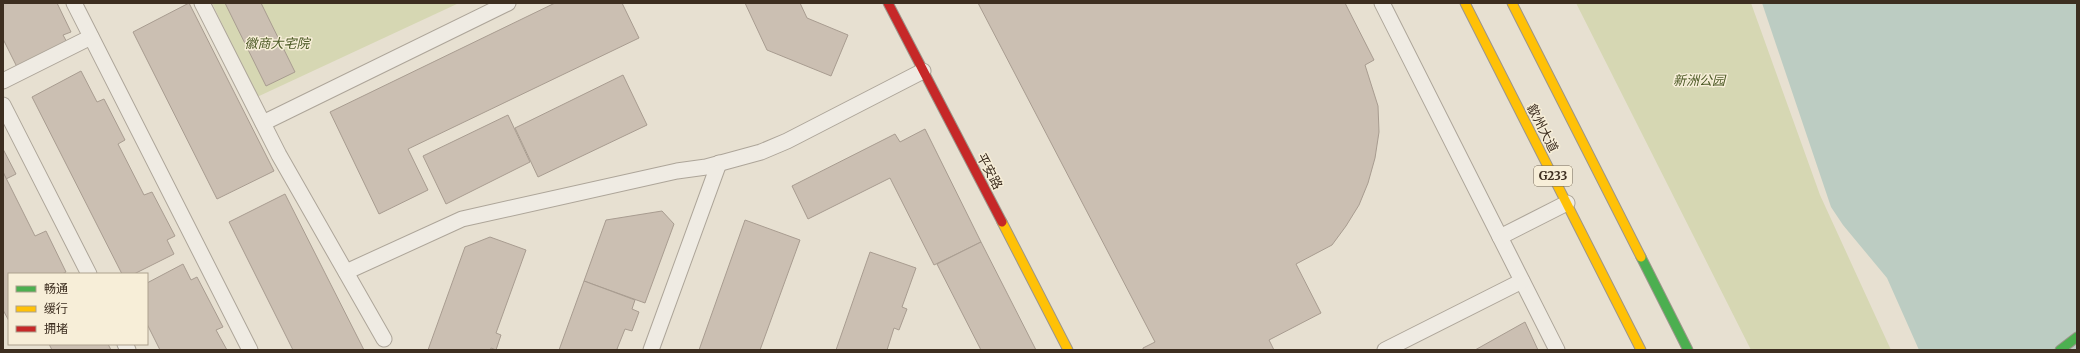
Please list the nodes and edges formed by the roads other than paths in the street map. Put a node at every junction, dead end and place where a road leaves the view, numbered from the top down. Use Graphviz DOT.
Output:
graph roads {
  1 [pos="74,3"];
  2 [pos="202,3"];
  3 [pos="508,3"];
  4 [pos="888,3"];
  5 [pos="1382,3"];
  6 [pos="1465,3"];
  7 [pos="1512,3"];
  8 [pos="91,37"];
  9 [pos="923,71"];
  10 [pos="3,82"];
  11 [pos="3,105"];
  12 [pos="263,123"];
  13 [pos="719,163"];
  14 [pos="1567,203"];
  15 [pos="1500,237"];
  16 [pos="346,272"];
  17 [pos="88,273"];
  18 [pos="1522,281"];
  19 [pos="2077,337"];
  20 [pos="384,339"];
  21 [pos="250,350"];
  22 [pos="651,350"];
  23 [pos="1068,350"];
  24 [pos="1385,350"];
  25 [pos="1557,350"];
  26 [pos="1641,350"];
  27 [pos="1688,350"];
  28 [pos="2060,350"];
  1 -- 8 [label="lane"];
  2 -- 12 [label="lane"];
  3 -- 12 [label="lane"];
  4 -- 9 [label="main road, 平安路"];
  5 -- 15 [label="lane"];
  6 -- 14 [label="main road, 歙州大道 / G233"];
  7 -- 27 [label="main road"];
  8 -- 10 [label="lane"];
  8 -- 21 [label="lane"];
  9 -- 13 [label="lane"];
  9 -- 23 [label="main road, 平安路"];
  11 -- 17 [label="lane"];
  12 -- 16 [label="lane"];
  13 -- 16 [label="lane"];
  13 -- 22 [label="lane"];
  14 -- 15 [label="lane"];
  14 -- 26 [label="main road, 歙州大道 / G233"];
  15 -- 18 [label="lane"];
  16 -- 20 [label="lane"];
  18 -- 24 [label="lane"];
  18 -- 25 [label="lane"];
  19 -- 28 [label="main road"];
}
